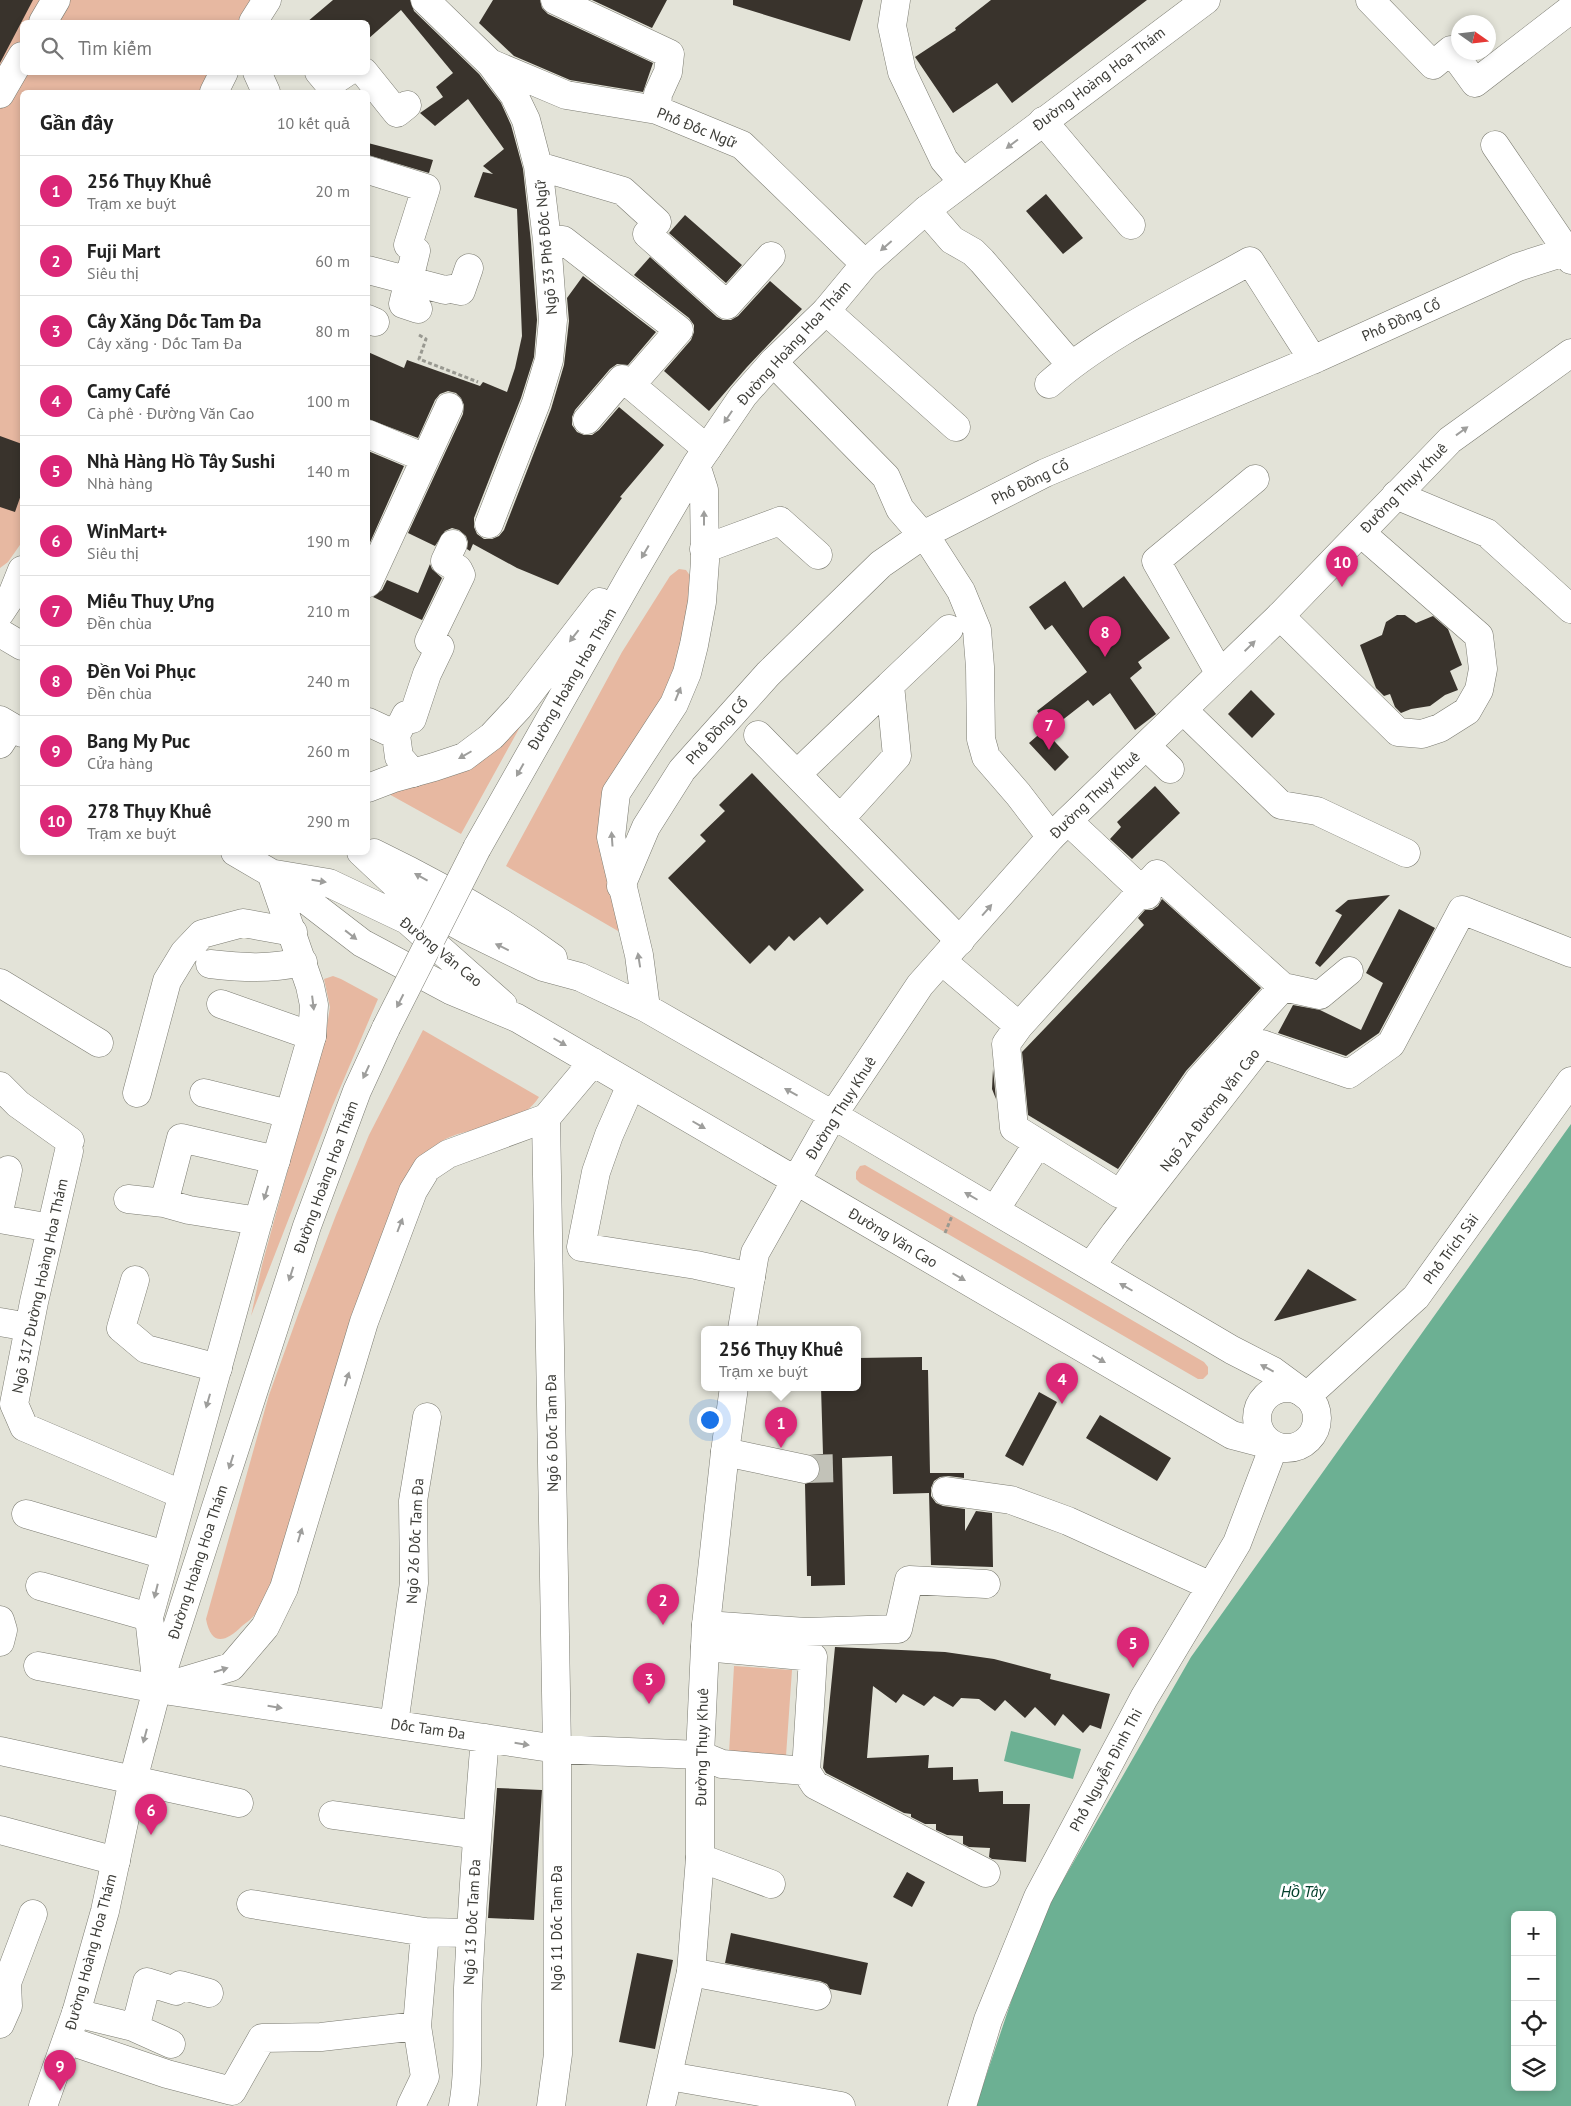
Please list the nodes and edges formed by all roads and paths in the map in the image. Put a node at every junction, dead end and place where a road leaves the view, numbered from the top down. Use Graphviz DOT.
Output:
graph roads {
  1 [pos="56,0"];
  2 [pos="425,0"];
  3 [pos="555,0"];
  4 [pos="896,0"];
  5 [pos="1206,0"];
  6 [pos="1370,0"];
  7 [pos="1571,9"];
  8 [pos="44,20"];
  9 [pos="20,59"];
  10 [pos="490,62"];
  11 [pos="222,75"];
  12 [pos="258,75"];
  13 [pos="322,75"];
  14 [pos="342,75"];
  15 [pos="366,75"];
  16 [pos="215,90"];
  17 [pos="265,90"];
  18 [pos="0,94"];
  19 [pos="407,105"];
  20 [pos="656,110"];
  21 [pos="1044,120"];
  22 [pos="1495,145"];
  23 [pos="538,166"];
  24 [pos="370,171"];
  25 [pos="962,182"];
  26 [pos="926,210"];
  27 [pos="1131,225"];
  28 [pos="548,240"];
  29 [pos="1570,254"];
  30 [pos="771,256"];
  31 [pos="865,264"];
  32 [pos="469,268"];
  33 [pos="370,270"];
  34 [pos="409,280"];
  35 [pos="418,309"];
  36 [pos="826,311"];
  37 [pos="1571,353"];
  38 [pos="1313,360"];
  39 [pos="773,362"];
  40 [pos="1071,365"];
  41 [pos="478,382"];
  42 [pos="1048,384"];
  43 [pos="631,385"];
  44 [pos="449,406"];
  45 [pos="587,420"];
  46 [pos="956,427"];
  47 [pos="370,435"];
  48 [pos="701,457"];
  49 [pos="425,458"];
  50 [pos="1255,479"];
  51 [pos="1396,495"];
  52 [pos="489,524"];
  53 [pos="1361,533"];
  54 [pos="923,535"];
  55 [pos="453,544"];
  56 [pos="704,549"];
  57 [pos="818,555"];
  58 [pos="20,575"];
  59 [pos="631,576"];
  60 [pos="370,579"];
  61 [pos="1571,608"];
  62 [pos="0,613"];
  63 [pos="1280,616"];
  64 [pos="949,629"];
  65 [pos="0,633"];
  66 [pos="20,645"];
  67 [pos="1220,674"];
  68 [pos="890,685"];
  69 [pos="1183,710"];
  70 [pos="370,723"];
  71 [pos="396,735"];
  72 [pos="758,735"];
  73 [pos="1146,746"];
  74 [pos="1170,769"];
  75 [pos="412,773"];
  76 [pos="797,774"];
  77 [pos="370,787"];
  78 [pos="840,819"];
  79 [pos="1059,829"];
  80 [pos="370,851"];
  81 [pos="1406,853"];
  82 [pos="240,855"];
  83 [pos="364,855"];
  84 [pos="271,873"];
  85 [pos="621,886"];
  86 [pos="1145,893"];
  87 [pos="293,932"];
  88 [pos="960,941"];
  89 [pos="1571,953"];
  90 [pos="942,961"];
  91 [pos="303,962"];
  92 [pos="210,964"];
  93 [pos="1349,971"];
  94 [pos="580,977"];
  95 [pos="0,983"];
  96 [pos="1283,987"];
  97 [pos="221,1004"];
  98 [pos="646,1008"];
  99 [pos="518,1018"];
  100 [pos="1019,1026"];
  101 [pos="312,1036"];
  102 [pos="99,1043"];
  103 [pos="593,1062"];
  104 [pos="1571,1080"];
  105 [pos="631,1085"];
  106 [pos="0,1086"];
  107 [pos="137,1093"];
  108 [pos="204,1093"];
  109 [pos="289,1114"];
  110 [pos="833,1115"];
  111 [pos="546,1118"];
  112 [pos="1038,1143"];
  113 [pos="276,1160"];
  114 [pos="8,1170"];
  115 [pos="796,1181"];
  116 [pos="128,1199"];
  117 [pos="164,1203"];
  118 [pos="0,1207"];
  119 [pos="995,1210"];
  120 [pos="952,1216"];
  121 [pos="0,1219"];
  122 [pos="258,1221"];
  123 [pos="51,1228"];
  124 [pos="945,1233"];
  125 [pos="1091,1266"];
  126 [pos="751,1277"];
  127 [pos="135,1280"];
  128 [pos="0,1322"];
  129 [pos="743,1326"];
  130 [pos="29,1327"];
  131 [pos="218,1368"];
  132 [pos="733,1391"];
  133 [pos="1307,1396"];
  134 [pos="427,1417"];
  135 [pos="1274,1446"];
  136 [pos="725,1452"];
  137 [pos="805,1469"];
  138 [pos="946,1491"];
  139 [pos="181,1494"];
  140 [pos="26,1514"];
  141 [pos="165,1555"];
  142 [pos="986,1584"];
  143 [pos="40,1586"];
  144 [pos="1211,1586"];
  145 [pos="149,1617"];
  146 [pos="0,1620"];
  147 [pos="705,1636"];
  148 [pos="0,1642"];
  149 [pos="38,1666"];
  150 [pos="157,1689"];
  151 [pos="394,1724"];
  152 [pos="485,1738"];
  153 [pos="557,1749"];
  154 [pos="0,1751"];
  155 [pos="700,1755"];
  156 [pos="806,1771"];
  157 [pos="133,1780"];
  158 [pos="239,1803"];
  159 [pos="334,1815"];
  160 [pos="0,1830"];
  161 [pos="477,1836"];
  162 [pos="700,1858"];
  163 [pos="116,1862"];
  164 [pos="986,1873"];
  165 [pos="771,1884"];
  166 [pos="251,1904"];
  167 [pos="33,1914"];
  168 [pos="425,1932"];
  169 [pos="471,1933"];
  170 [pos="691,1972"];
  171 [pos="209,1993"];
  172 [pos="817,1996"];
  173 [pos="76,2013"];
  174 [pos="1,2021"];
  175 [pos="417,2026"];
  176 [pos="133,2027"];
  177 [pos="67,2040"];
  178 [pos="170,2044"];
  179 [pos="669,2076"];
  180 [pos="426,2077"];
  181 [pos="465,2095"];
  182 [pos="43,2106"];
  183 [pos="411,2106"];
  184 [pos="551,2106"];
  185 [pos="662,2106"];
  186 [pos="841,2106"];
  187 [pos="962,2106"];
  1 -- 8 [label="main road"];
  2 -- 10 [label="main road, Phố Đốc Ngữ"];
  3 -- 20 [label="main road"];
  4 -- 25 [label="main road"];
  5 -- 21 [label="main road, Đường Hoàng Hoa Thám"];
  6 -- 7 [label="main road"];
  9 -- 18 [label="main road"];
  10 -- 20 [label="main road, Phố Đốc Ngữ"];
  10 -- 23 [label="main road, Ngõ 33 Phố Đốc Ngữ"];
  11 -- 16 [label="main road"];
  12 -- 17 [label="main road"];
  13 -- 14 [label="main road"];
  15 -- 19 [label="main road"];
  20 -- 31 [label="main road, Phố Đốc Ngữ"];
  21 -- 25 [label="main road, Đường Hoàng Hoa Thám, one-way"];
  21 -- 27 [label="main road"];
  22 -- 29 [label="main road"];
  23 -- 28 [label="main road, Ngõ 33 Phố Đốc Ngữ"];
  23 -- 30 [label="main road"];
  24 -- 34 [label="main road"];
  25 -- 26 [label="main road, Đường Hoàng Hoa Thám"];
  26 -- 31 [label="main road, Đường Hoàng Hoa Thám, one-way"];
  26 -- 40 [label="main road"];
  28 -- 43 [label="main road"];
  28 -- 52 [label="main road, Ngõ 33 Phố Đốc Ngữ"];
  29 -- 38 [label="main road, Phố Đồng Cổ"];
  31 -- 36 [label="main road, Đường Hoàng Hoa Thám"];
  32 -- 34 [label="main road"];
  33 -- 34 [label="main road"];
  34 -- 35 [label="main road"];
  35 -- 41 [label="path"];
  36 -- 39 [label="main road, Đường Hoàng Hoa Thám"];
  36 -- 46 [label="main road"];
  51 -- 37 [label="main road, Đường Thụy Khuê, one-way"];
  38 -- 40 [label="main road"];
  38 -- 54 [label="main road, Phố Đồng Cổ"];
  39 -- 48 [label="main road, Đường Hoàng Hoa Thám, one-way"];
  39 -- 54 [label="main road"];
  40 -- 42 [label="main road"];
  43 -- 45 [label="main road"];
  43 -- 48 [label="main road"];
  44 -- 49 [label="main road"];
  47 -- 49 [label="main road"];
  56 -- 48 [label="main road, one-way"];
  48 -- 59 [label="main road, Đường Hoàng Hoa Thám, one-way"];
  49 -- 60 [label="main road"];
  50 -- 67 [label="main road"];
  51 -- 53 [label="main road, Đường Thụy Khuê"];
  51 -- 61 [label="main road"];
  53 -- 63 [label="main road, Đường Thụy Khuê"];
  53 -- 63 [label="main road"];
  54 -- 79 [label="main road"];
  54 -- 85 [label="main road, Phố Đồng Cổ"];
  55 -- 71 [label="main road"];
  56 -- 57 [label="main road"];
  85 -- 56 [label="main road, one-way"];
  58 -- 62 [label="main road"];
  59 -- 75 [label="main road, one-way"];
  59 -- 150 [label="main road, Đường Hoàng Hoa Thám, one-way, bridge"];
  67 -- 63 [label="main road, Đường Thụy Khuê, one-way"];
  64 -- 68 [label="main road"];
  65 -- 66 [label="main road"];
  67 -- 69 [label="main road, Đường Thụy Khuê"];
  68 -- 76 [label="main road"];
  68 -- 78 [label="main road"];
  69 -- 73 [label="main road, Đường Thụy Khuê"];
  69 -- 81 [label="main road"];
  70 -- 71 [label="main road"];
  71 -- 75 [label="main road"];
  72 -- 76 [label="main road"];
  73 -- 74 [label="main road"];
  73 -- 79 [label="main road, Đường Thụy Khuê"];
  75 -- 77 [label="main road"];
  76 -- 78 [label="main road"];
  78 -- 88 [label="main road"];
  79 -- 86 [label="main road"];
  88 -- 79 [label="main road, Đường Thụy Khuê, one-way"];
  94 -- 80 [label="main road, Đường Văn Cao, one-way"];
  82 -- 84 [label="main road, Đường Văn Cao"];
  94 -- 83 [label="main road, Đường Văn Cao, one-way"];
  84 -- 87 [label="main road"];
  84 -- 99 [label="main road, Đường Văn Cao, one-way"];
  84 -- 99 [label="main road, Đường Văn Cao, one-way"];
  98 -- 85 [label="main road, one-way"];
  86 -- 96 [label="main road"];
  86 -- 100 [label="main road"];
  87 -- 91 [label="main road"];
  87 -- 107 [label="main road"];
  88 -- 90 [label="main road, Đường Thụy Khuê"];
  89 -- 125 [label="main road, Ngõ 2A Đường Văn Cao"];
  90 -- 100 [label="main road"];
  90 -- 110 [label="main road, Đường Thụy Khuê"];
  91 -- 92 [label="main road"];
  91 -- 101 [label="main road, one-way"];
  93 -- 96 [label="main road"];
  94 -- 98 [label="main road, Đường Văn Cao"];
  95 -- 102 [label="main road"];
  96 -- 112 [label="main road"];
  97 -- 101 [label="main road"];
  110 -- 98 [label="main road, Đường Văn Cao, one-way"];
  99 -- 103 [label="main road, Đường Văn Cao, one-way"];
  100 -- 112 [label="main road"];
  101 -- 109 [label="main road"];
  103 -- 105 [label="main road, Đường Văn Cao"];
  103 -- 111 [label="main road"];
  104 -- 133 [label="main road, Phố Trích Sài"];
  105 -- 115 [label="main road, Đường Văn Cao, one-way"];
  105 -- 126 [label="main road"];
  106 -- 123 [label="main road, Ngõ 317 Đường Hoàng Hoa Thám"];
  108 -- 109 [label="main road"];
  109 -- 113 [label="main road"];
  110 -- 115 [label="main road, Đường Thụy Khuê"];
  119 -- 110 [label="main road, Đường Văn Cao, one-way"];
  150 -- 111 [label="main road, one-way"];
  111 -- 153 [label="main road, Ngõ 6 Dốc Tam Đa"];
  112 -- 119 [label="main road"];
  113 -- 117 [label="main road"];
  113 -- 122 [label="main road, one-way"];
  114 -- 118 [label="main road"];
  115 -- 126 [label="main road, Đường Thụy Khuê"];
  115 -- 135 [label="main road, Đường Văn Cao, one-way"];
  116 -- 117 [label="main road"];
  117 -- 122 [label="main road"];
  119 -- 125 [label="main road, Đường Văn Cao"];
  120 -- 124 [label="path"];
  121 -- 123 [label="main road"];
  122 -- 131 [label="main road"];
  123 -- 130 [label="main road, Ngõ 317 Đường Hoàng Hoa Thám"];
  133 -- 125 [label="main road, Đường Văn Cao, one-way"];
  126 -- 129 [label="main road, Đường Thụy Khuê"];
  127 -- 131 [label="main road"];
  128 -- 130 [label="main road"];
  130 -- 139 [label="main road, Ngõ 317 Đường Hoàng Hoa Thám"];
  131 -- 139 [label="main road, one-way"];
  132 -- 136 [label="main road, Đường Thụy Khuê"];
  133 -- 135 [label="main road"];
  133 -- 135 [label="main road"];
  134 -- 151 [label="main road, Ngõ 26 Dốc Tam Đa"];
  135 -- 144 [label="main road, Phố Nguyễn Đình Thi"];
  136 -- 137 [label="main road"];
  136 -- 147 [label="main road, Đường Thụy Khuê"];
  138 -- 144 [label="main road"];
  139 -- 141 [label="main road"];
  140 -- 141 [label="main road"];
  141 -- 145 [label="main road, one-way"];
  142 -- 147 [label="main road"];
  143 -- 145 [label="main road"];
  144 -- 187 [label="main road, Phố Nguyễn Đình Thi"];
  145 -- 150 [label="main road"];
  146 -- 148 [label="main road"];
  147 -- 155 [label="main road, Đường Thụy Khuê"];
  147 -- 156 [label="main road"];
  149 -- 150 [label="main road, Dốc Tam Đa"];
  150 -- 151 [label="main road, Dốc Tam Đa, one-way"];
  150 -- 157 [label="main road, Đường Hoàng Hoa Thám, one-way"];
  151 -- 152 [label="main road, Dốc Tam Đa"];
  152 -- 153 [label="main road, Dốc Tam Đa, one-way"];
  152 -- 161 [label="main road, Ngõ 13 Dốc Tam Đa"];
  153 -- 155 [label="main road, Dốc Tam Đa"];
  153 -- 184 [label="main road, Ngõ 11 Dốc Tam Đa"];
  154 -- 157 [label="main road"];
  155 -- 156 [label="main road, Dốc Tam Đa"];
  155 -- 162 [label="main road, Đường Thụy Khuê"];
  156 -- 164 [label="main road"];
  157 -- 158 [label="main road"];
  157 -- 163 [label="main road, Đường Hoàng Hoa Thám"];
  159 -- 161 [label="main road"];
  160 -- 163 [label="main road"];
  161 -- 169 [label="main road, Ngõ 13 Dốc Tam Đa"];
  162 -- 165 [label="main road"];
  162 -- 170 [label="main road, Đường Thụy Khuê"];
  163 -- 173 [label="main road, Đường Hoàng Hoa Thám"];
  166 -- 168 [label="main road"];
  167 -- 174 [label="main road"];
  168 -- 169 [label="main road"];
  168 -- 175 [label="main road"];
  169 -- 181 [label="main road, Ngõ 13 Dốc Tam Đa"];
  170 -- 172 [label="main road"];
  170 -- 179 [label="main road, Đường Thụy Khuê"];
  171 -- 176 [label="main road"];
  173 -- 176 [label="main road"];
  173 -- 177 [label="main road, Đường Hoàng Hoa Thám"];
  175 -- 177 [label="main road"];
  175 -- 180 [label="main road"];
  176 -- 178 [label="main road"];
  177 -- 182 [label="main road, Đường Hoàng Hoa Thám"];
  179 -- 185 [label="main road, Đường Thụy Khuê"];
  179 -- 186 [label="main road"];
  180 -- 181 [label="main road"];
  180 -- 183 [label="main road"];
}
